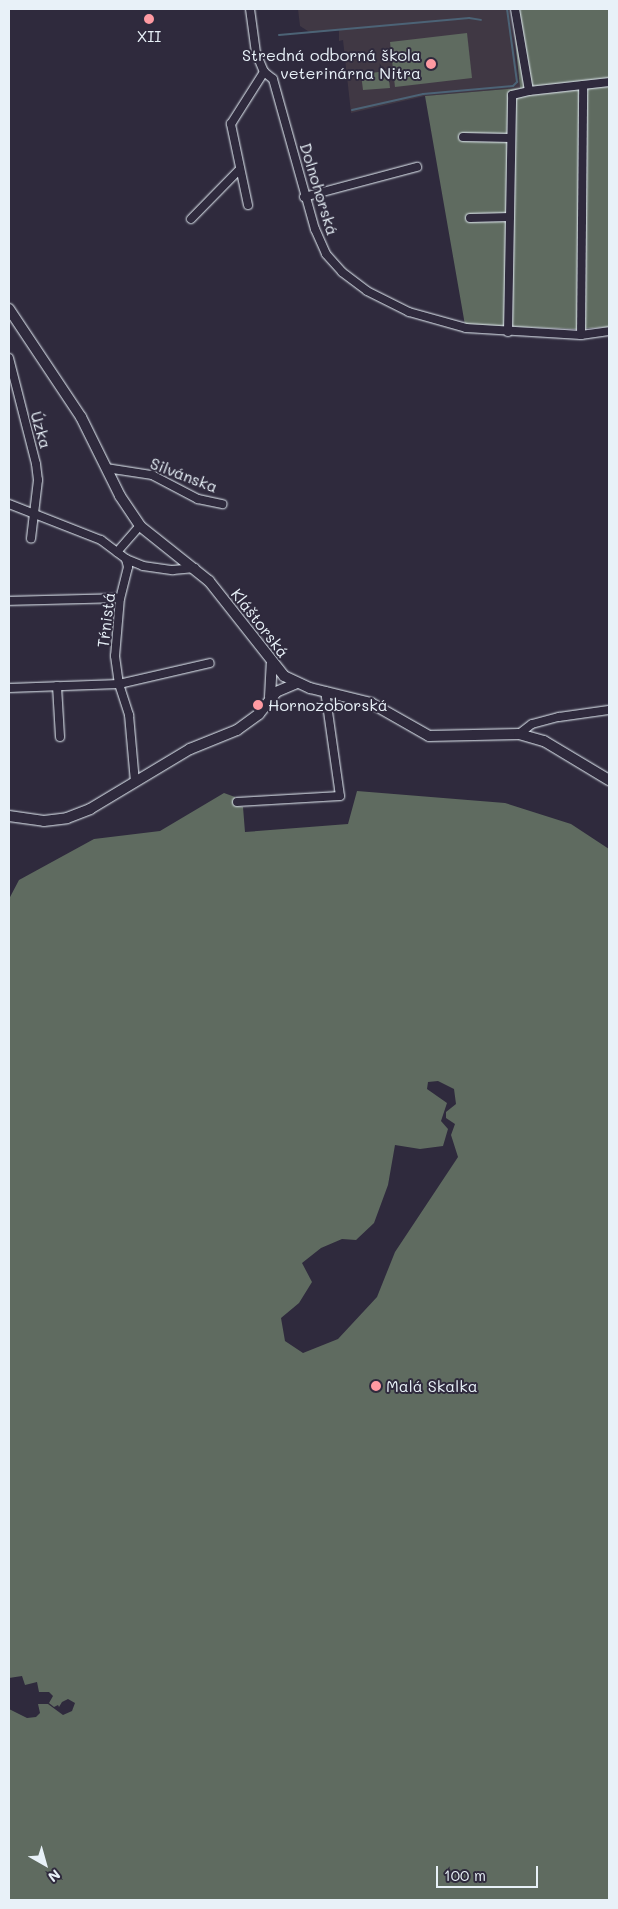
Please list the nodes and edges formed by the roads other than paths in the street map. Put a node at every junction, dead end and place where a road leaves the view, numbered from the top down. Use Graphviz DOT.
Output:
graph roads {
  1 [pos="250,9"];
  2 [pos="515,9"];
  3 [pos="264,72"];
  4 [pos="609,82"];
  5 [pos="583,85"];
  6 [pos="529,91"];
  7 [pos="463,137"];
  8 [pos="511,138"];
  9 [pos="417,167"];
  10 [pos="240,170"];
  11 [pos="304,197"];
  12 [pos="248,205"];
  13 [pos="510,217"];
  14 [pos="470,218"];
  15 [pos="191,219"];
  16 [pos="9,308"];
  17 [pos="609,331"];
  18 [pos="508,332"];
  19 [pos="581,335"];
  20 [pos="9,358"];
  21 [pos="106,468"];
  22 [pos="9,504"];
  23 [pos="222,504"];
  24 [pos="33,511"];
  25 [pos="140,526"];
  26 [pos="30,539"];
  27 [pos="117,552"];
  28 [pos="126,559"];
  29 [pos="195,568"];
  30 [pos="120,598"];
  31 [pos="9,600"];
  32 [pos="210,663"];
  33 [pos="272,664"];
  34 [pos="119,684"];
  35 [pos="297,684"];
  36 [pos="58,686"];
  37 [pos="9,688"];
  38 [pos="326,691"];
  39 [pos="270,697"];
  40 [pos="609,710"];
  41 [pos="519,734"];
  42 [pos="60,737"];
  43 [pos="609,780"];
  44 [pos="135,782"];
  45 [pos="237,802"];
  46 [pos="9,816"];
  1 -- 3 [label="street, Dolnohorská"];
  2 -- 6 [label="street"];
  3 -- 10 [label="street"];
  3 -- 11 [label="street, Dolnohorská"];
  4 -- 5 [label="street"];
  5 -- 6 [label="street"];
  5 -- 19 [label="street"];
  6 -- 8 [label="street"];
  7 -- 8 [label="street"];
  8 -- 13 [label="street"];
  9 -- 11 [label="street"];
  10 -- 12 [label="street"];
  10 -- 15 [label="street"];
  11 -- 18 [label="street, Dolnohorská"];
  13 -- 14 [label="street"];
  13 -- 18 [label="street"];
  16 -- 21 [label="street, Kláštorská"];
  17 -- 19 [label="street, Dolnohorská"];
  18 -- 19 [label="street, Dolnohorská"];
  20 -- 24 [label="street, Úzka"];
  21 -- 23 [label="street, Silvánska"];
  21 -- 25 [label="street, Kláštorská"];
  22 -- 24 [label="street"];
  24 -- 26 [label="street, Úzka"];
  24 -- 27 [label="street"];
  25 -- 27 [label="street"];
  25 -- 29 [label="street, Kláštorská"];
  27 -- 28 [label="street"];
  28 -- 29 [label="street"];
  28 -- 30 [label="street, Tŕnistá"];
  29 -- 33 [label="street, Kláštorská"];
  30 -- 31 [label="street"];
  30 -- 34 [label="street, Tŕnistá"];
  32 -- 34 [label="street"];
  33 -- 35 [label="street, Kláštorská"];
  33 -- 39 [label="street"];
  34 -- 36 [label="street"];
  34 -- 44 [label="street, Tŕnistá"];
  35 -- 38 [label="street, Kláštorská"];
  35 -- 39 [label="street"];
  36 -- 37 [label="street"];
  36 -- 42 [label="street"];
  38 -- 41 [label="street, Kláštorská"];
  38 -- 45 [label="street"];
  39 -- 44 [label="street"];
  40 -- 41 [label="street"];
  41 -- 43 [label="street, Kláštorská"];
  44 -- 46 [label="street"];
}
